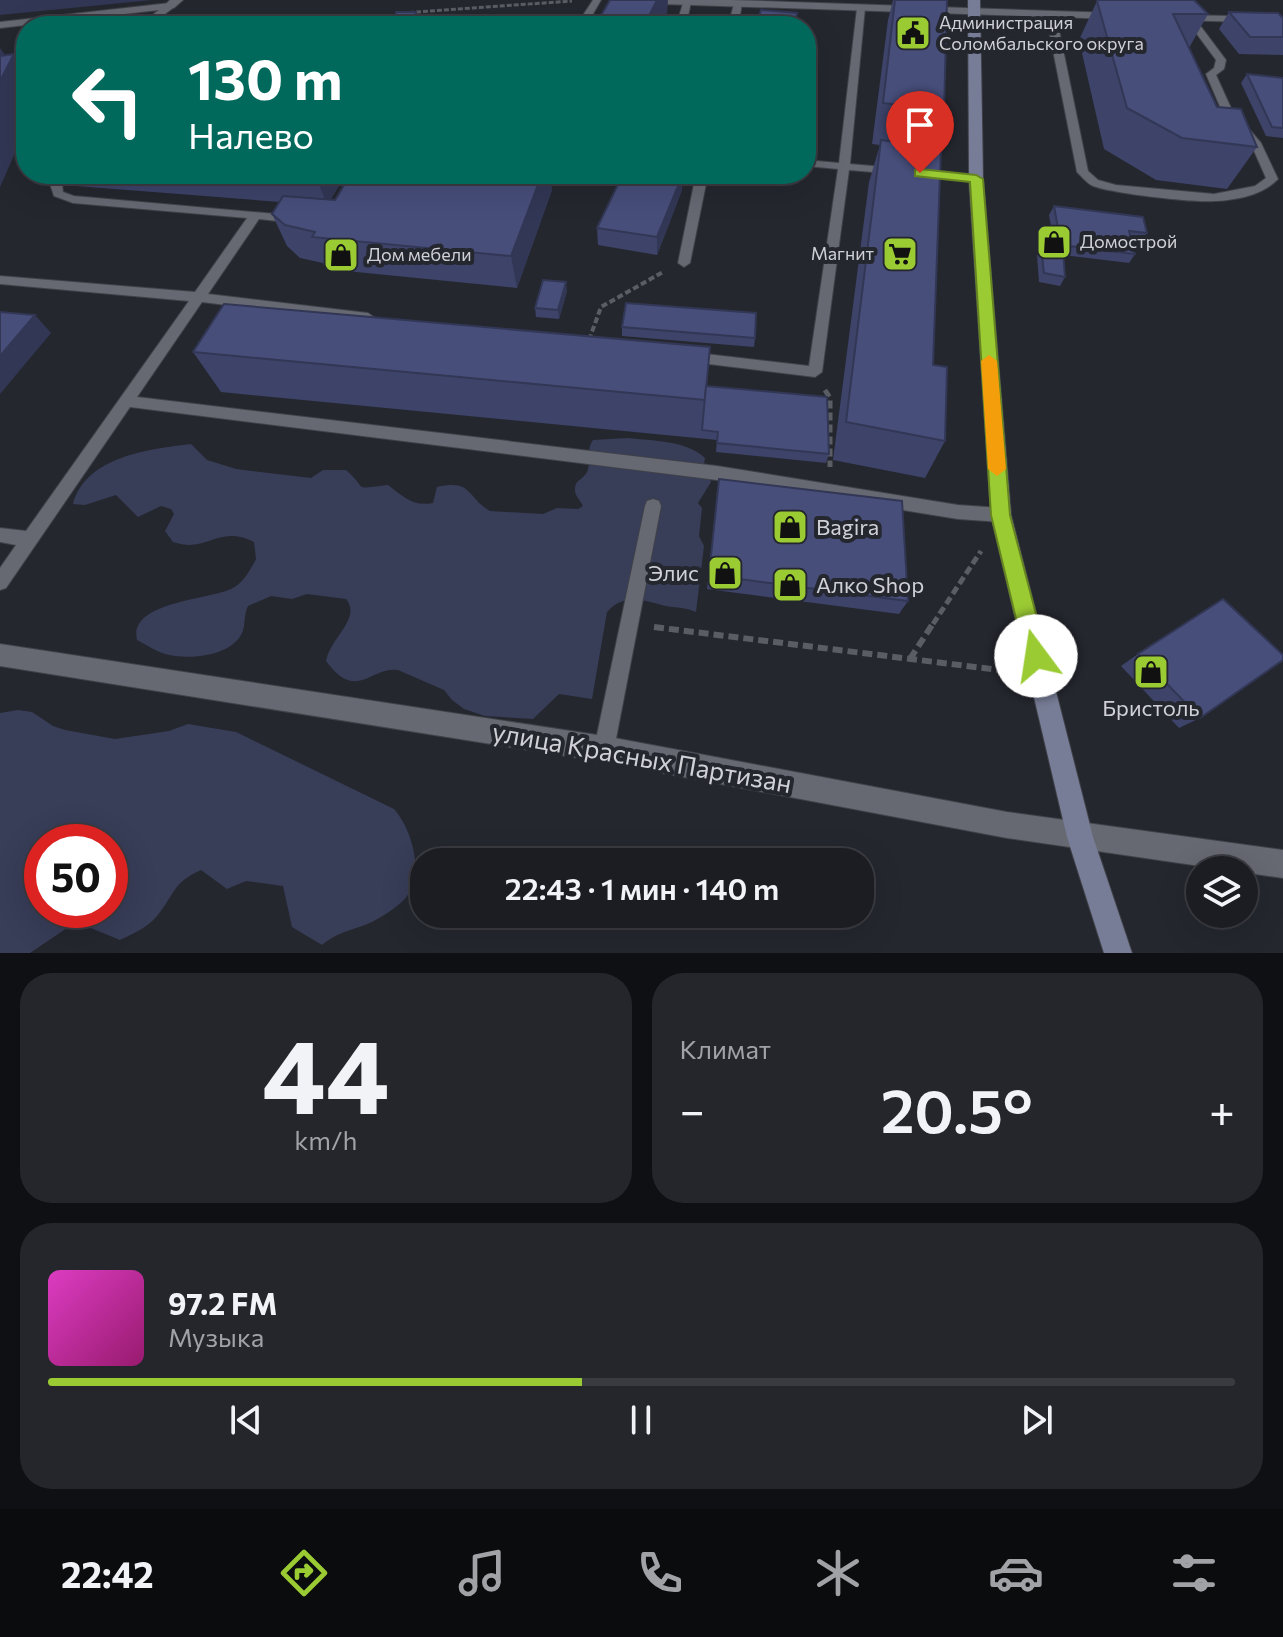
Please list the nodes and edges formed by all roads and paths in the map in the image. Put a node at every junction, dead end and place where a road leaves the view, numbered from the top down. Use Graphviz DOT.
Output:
graph roads {
  1 [pos="630,0"];
  2 [pos="687,2"];
  3 [pos="174,3"];
  4 [pos="738,4"];
  5 [pos="847,4"];
  6 [pos="975,7"];
  7 [pos="861,8"];
  8 [pos="1051,15"];
  9 [pos="71,16"];
  10 [pos="156,16"];
  11 [pos="684,16"];
  12 [pos="735,16"];
  13 [pos="1128,17"];
  14 [pos="1159,17"];
  15 [pos="1190,18"];
  16 [pos="1283,20"];
  17 [pos="816,164"];
  18 [pos="844,166"];
  19 [pos="976,179"];
  20 [pos="58,184"];
  21 [pos="700,184"];
  22 [pos="256,215"];
  23 [pos="303,220"];
  24 [pos="684,263"];
  25 [pos="0,280"];
  26 [pos="199,297"];
  27 [pos="386,320"];
  28 [pos="588,344"];
  29 [pos="679,355"];
  30 [pos="815,372"];
  31 [pos="127,401"];
  32 [pos="830,492"];
  33 [pos="653,506"];
  34 [pos="1001,515"];
  35 [pos="0,535"];
  36 [pos="30,539"];
  37 [pos="981,551"];
  38 [pos="0,582"];
  39 [pos="629,624"];
  40 [pos="0,655"];
  41 [pos="910,659"];
  42 [pos="999,670"];
  43 [pos="604,749"];
  44 [pos="1080,837"];
  45 [pos="1283,864"];
  46 [pos="1118,953"];
  1 -- 2 [label="street"];
  2 -- 4 [label="street"];
  2 -- 11 [label="lane"];
  3 -- 9 [label="lane"];
  3 -- 10 [label="lane"];
  4 -- 5 [label="street"];
  4 -- 12 [label="lane"];
  5 -- 7 [label="street"];
  6 -- 7 [label="street"];
  6 -- 8 [label="street"];
  6 -- 19 [label="main road"];
  7 -- 18 [label="lane"];
  8 -- 13 [label="street"];
  8 -- 15 [label="lane"];
  14 -- 15 [label="street"];
  15 -- 16 [label="street"];
  17 -- 18 [label="lane"];
  18 -- 19 [label="lane"];
  18 -- 30 [label="lane"];
  19 -- 34 [label="main road"];
  20 -- 22 [label="lane"];
  21 -- 24 [label="lane"];
  22 -- 23 [label="lane"];
  22 -- 26 [label="lane"];
  24 -- 28 [label="path"];
  25 -- 26 [label="lane"];
  26 -- 27 [label="lane"];
  26 -- 31 [label="lane"];
  29 -- 30 [label="lane"];
  30 -- 32 [label="path"];
  31 -- 32 [label="lane"];
  31 -- 36 [label="lane"];
  32 -- 34 [label="lane"];
  33 -- 39 [label="lane"];
  34 -- 44 [label="main road"];
  35 -- 36 [label="lane"];
  36 -- 38 [label="lane"];
  37 -- 41 [label="path"];
  39 -- 41 [label="path"];
  39 -- 43 [label="lane"];
  40 -- 43 [label="street, улица Красных Партизан"];
  41 -- 42 [label="path"];
  43 -- 44 [label="street, улица Красных Партизан"];
  44 -- 45 [label="street, улица Красных Партизан"];
  44 -- 46 [label="main road"];
}
